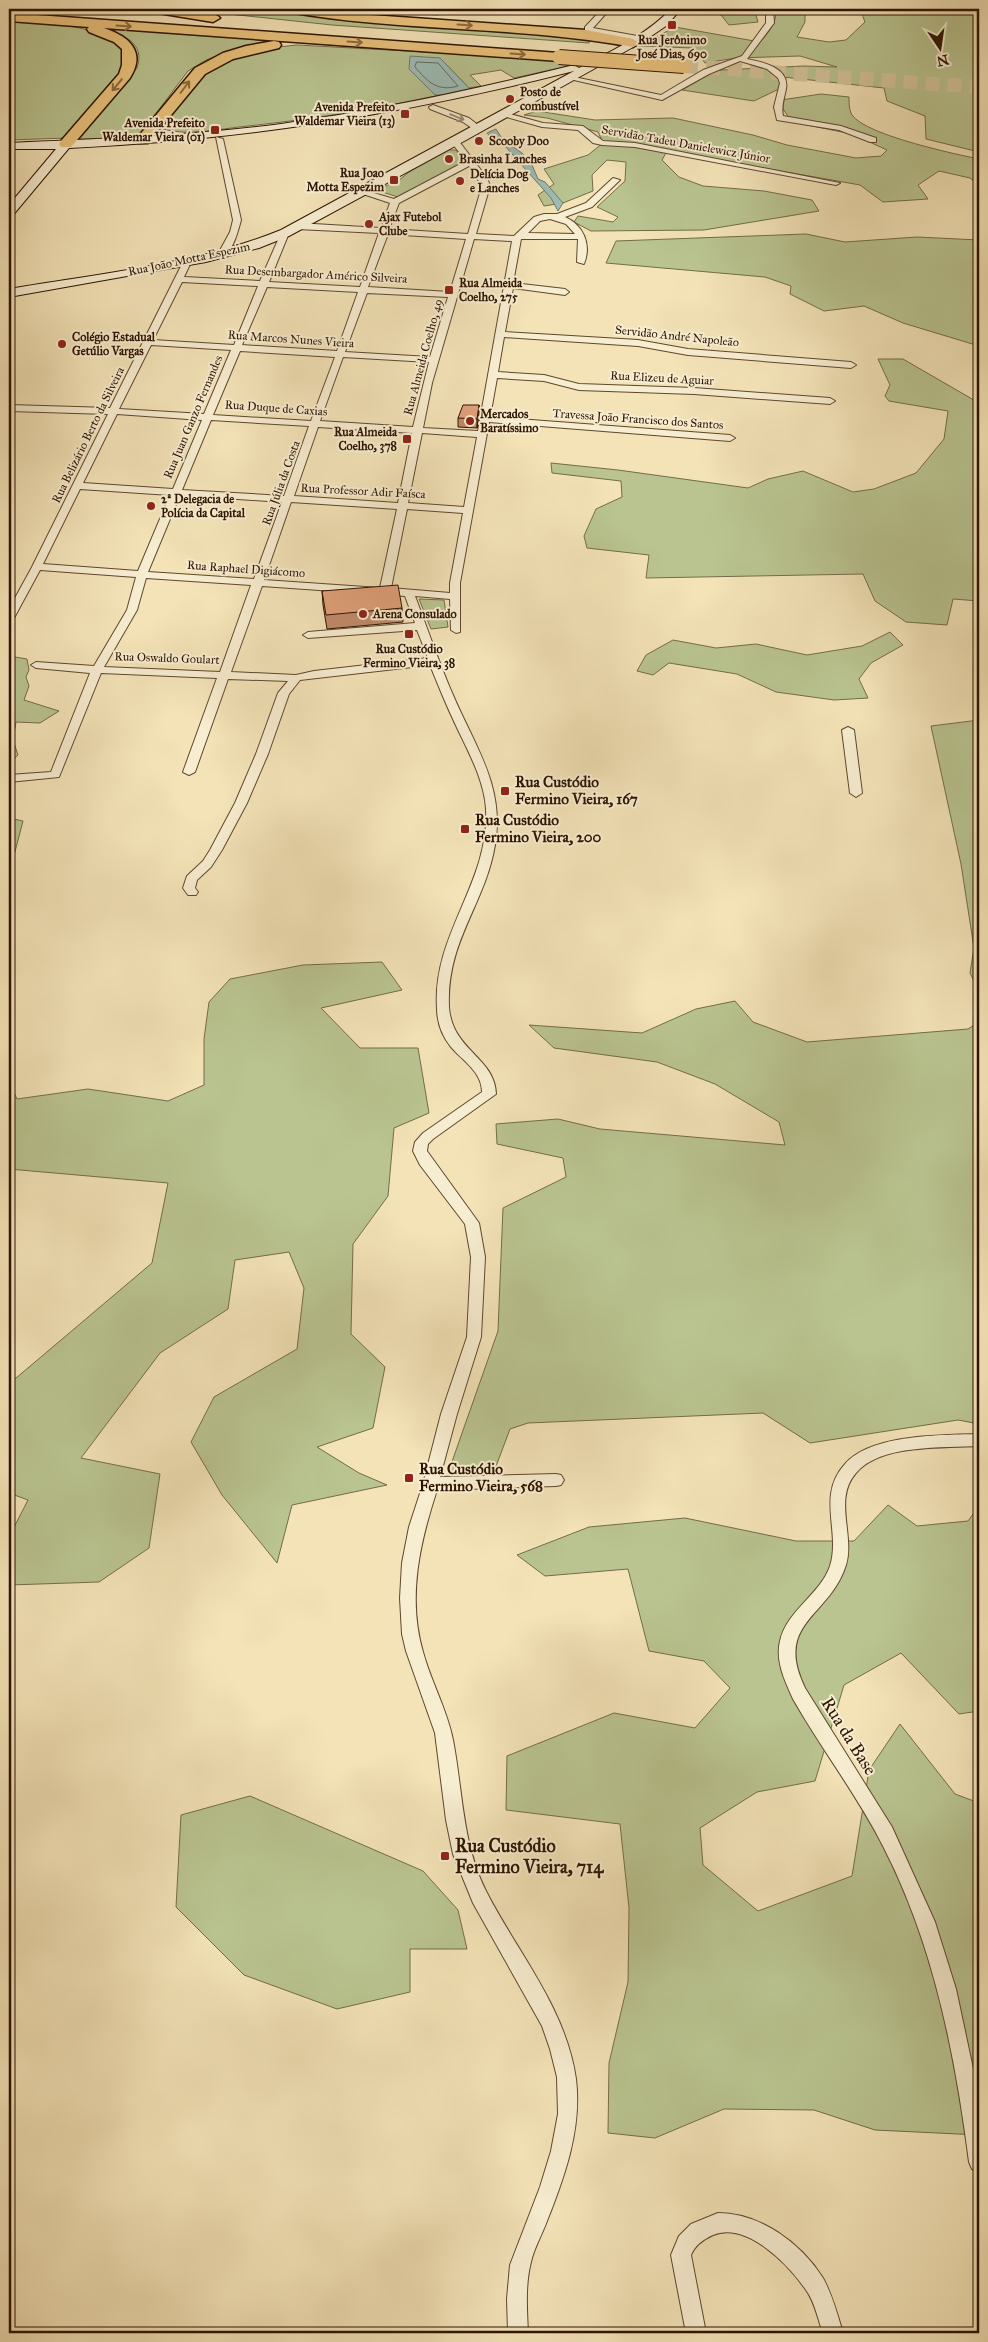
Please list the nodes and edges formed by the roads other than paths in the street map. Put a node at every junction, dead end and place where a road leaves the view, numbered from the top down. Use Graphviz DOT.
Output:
graph roads {
  1 [pos="68,9"];
  2 [pos="158,9"];
  3 [pos="294,9"];
  4 [pos="606,9"];
  5 [pos="676,9"];
  6 [pos="769,9"];
  7 [pos="9,17"];
  8 [pos="228,20"];
  9 [pos="58,21"];
  10 [pos="587,31"];
  11 [pos="324,40"];
  12 [pos="632,43"];
  13 [pos="562,51"];
  14 [pos="687,60"];
  15 [pos="739,60"];
  16 [pos="598,63"];
  17 [pos="559,72"];
  18 [pos="569,78"];
  19 [pos="433,107"];
  20 [pos="506,114"];
  21 [pos="156,126"];
  22 [pos="479,129"];
  23 [pos="271,130"];
  24 [pos="174,138"];
  25 [pos="219,139"];
  26 [pos="873,140"];
  27 [pos="455,142"];
  28 [pos="140,143"];
  29 [pos="9,146"];
  30 [pos="64,147"];
  31 [pos="9,152"];
  32 [pos="470,162"];
  33 [pos="616,180"];
  34 [pos="836,183"];
  35 [pos="363,192"];
  36 [pos="395,202"];
  37 [pos="9,212"];
  38 [pos="558,217"];
  39 [pos="297,226"];
  40 [pos="385,231"];
  41 [pos="285,233"];
  42 [pos="471,236"];
  43 [pos="520,237"];
  44 [pos="581,237"];
  45 [pos="222,254"];
  46 [pos="187,262"];
  47 [pos="581,262"];
  48 [pos="179,279"];
  49 [pos="264,284"];
  50 [pos="509,284"];
  51 [pos="364,290"];
  52 [pos="565,292"];
  53 [pos="9,293"];
  54 [pos="452,295"];
  55 [pos="500,334"];
  56 [pos="148,342"];
  57 [pos="237,348"];
  58 [pos="340,354"];
  59 [pos="433,360"];
  60 [pos="850,365"];
  61 [pos="494,375"];
  62 [pos="830,401"];
  63 [pos="9,408"];
  64 [pos="114,411"];
  65 [pos="208,417"];
  66 [pos="484,420"];
  67 [pos="316,424"];
  68 [pos="417,430"];
  69 [pos="482,434"];
  70 [pos="730,438"];
  71 [pos="77,486"];
  72 [pos="177,492"];
  73 [pos="289,498"];
  74 [pos="401,505"];
  75 [pos="468,510"];
  76 [pos="37,567"];
  77 [pos="142,574"];
  78 [pos="258,582"];
  79 [pos="385,591"];
  80 [pos="410,593"];
  81 [pos="454,596"];
  82 [pos="9,618"];
  83 [pos="422,629"];
  84 [pos="456,630"];
  85 [pos="308,635"];
  86 [pos="434,661"];
  87 [pos="36,665"];
  88 [pos="97,670"];
  89 [pos="226,674"];
  90 [pos="296,678"];
  91 [pos="848,730"];
  92 [pos="189,772"];
  93 [pos="9,779"];
  94 [pos="856,793"];
  95 [pos="192,892"];
  96 [pos="979,1440"];
  97 [pos="556,1480"];
  98 [pos="431,1484"];
  99 [pos="979,2162"];
  100 [pos="518,2333"];
  101 [pos="696,2333"];
  102 [pos="833,2333"];
  1 -- 8 [label="highway"];
  2 -- 8 [label="highway"];
  3 -- 10 [label="highway, one-way"];
  4 -- 10 [label="street"];
  5 -- 12 [label="main road"];
  6 -- 15 [label="street"];
  7 -- 9 [label="highway"];
  8 -- 13 [label="highway"];
  9 -- 11 [label="highway, one-way"];
  9 -- 30 [label="highway, one-way"];
  10 -- 12 [label="street"];
  10 -- 12 [label="highway"];
  11 -- 13 [label="highway, one-way"];
  21 -- 11 [label="highway, one-way"];
  12 -- 16 [label="main road"];
  13 -- 14 [label="highway, bridge"];
  15 -- 18 [label="street"];
  15 -- 26 [label="street"];
  16 -- 17 [label="main road"];
  16 -- 18 [label="main road"];
  17 -- 18 [label="main road"];
  17 -- 23 [label="main road"];
  18 -- 19 [label="main road"];
  18 -- 20 [label="main road, Rua João Motta Espezim"];
  19 -- 22 [label="street, one-way"];
  19 -- 23 [label="main road"];
  20 -- 22 [label="main road, Rua João Motta Espezim"];
  20 -- 34 [label="street, Servidão Tadeu Danielewicz Júnior"];
  21 -- 24 [label="highway"];
  21 -- 28 [label="highway"];
  22 -- 27 [label="main road, Rua João Motta Espezim"];
  23 -- 24 [label="main road"];
  23 -- 25 [label="main road"];
  24 -- 28 [label="main road"];
  25 -- 28 [label="main road"];
  25 -- 45 [label="street"];
  27 -- 32 [label="street, Rua Almeida Coelho, 49"];
  27 -- 35 [label="main road, Rua João Motta Espezim"];
  28 -- 30 [label="main road"];
  29 -- 30 [label="main road"];
  30 -- 31 [label="main road"];
  30 -- 37 [label="main road"];
  32 -- 36 [label="street"];
  32 -- 42 [label="street, Rua Almeida Coelho, 49"];
  33 -- 38 [label="street"];
  35 -- 36 [label="street"];
  35 -- 39 [label="main road, Rua João Motta Espezim"];
  36 -- 40 [label="street, Rua Júlia da Costa"];
  38 -- 43 [label="street"];
  38 -- 44 [label="street"];
  39 -- 40 [label="street"];
  39 -- 41 [label="main road, Rua João Motta Espezim"];
  40 -- 42 [label="street"];
  40 -- 51 [label="street, Rua Júlia da Costa"];
  41 -- 45 [label="main road, Rua João Motta Espezim"];
  41 -- 49 [label="street, Rua Juan Ganzo Fernandes"];
  42 -- 43 [label="street"];
  42 -- 54 [label="street, Rua Almeida Coelho, 49"];
  43 -- 44 [label="street"];
  43 -- 50 [label="street"];
  44 -- 47 [label="street"];
  45 -- 46 [label="main road, Rua João Motta Espezim"];
  46 -- 48 [label="street, Rua Belizário Berto da Silveira"];
  46 -- 53 [label="main road, Rua João Motta Espezim"];
  48 -- 49 [label="street, Rua Desembargador Américo Silveira"];
  48 -- 56 [label="street, Rua Belizário Berto da Silveira"];
  49 -- 51 [label="street, Rua Desembargador Américo Silveira"];
  49 -- 57 [label="street, Rua Juan Ganzo Fernandes"];
  50 -- 52 [label="street"];
  50 -- 55 [label="street"];
  51 -- 54 [label="street, Rua Desembargador Américo Silveira"];
  51 -- 58 [label="street, Rua Júlia da Costa"];
  54 -- 59 [label="street, Rua Almeida Coelho, 49"];
  55 -- 60 [label="street, Servidão André Napoleão"];
  55 -- 61 [label="street"];
  56 -- 57 [label="street, Rua Marcos Nunes Vieira"];
  56 -- 64 [label="street, Rua Belizário Berto da Silveira"];
  57 -- 58 [label="street, Rua Marcos Nunes Vieira"];
  57 -- 65 [label="street, Rua Juan Ganzo Fernandes"];
  58 -- 59 [label="street, Rua Marcos Nunes Vieira"];
  58 -- 67 [label="street, Rua Júlia da Costa"];
  59 -- 68 [label="street, Rua Almeida Coelho, 49"];
  61 -- 62 [label="street, Rua Elizeu de Aguiar"];
  61 -- 66 [label="street"];
  63 -- 64 [label="street, Rua Duque de Caxias"];
  64 -- 65 [label="street, Rua Duque de Caxias"];
  64 -- 71 [label="street, Rua Belizário Berto da Silveira"];
  65 -- 67 [label="street, Rua Duque de Caxias"];
  65 -- 72 [label="street, Rua Juan Ganzo Fernandes"];
  66 -- 69 [label="street"];
  66 -- 70 [label="street, Travessa João Francisco dos Santos"];
  67 -- 68 [label="street, Rua Duque de Caxias"];
  67 -- 73 [label="street, Rua Júlia da Costa"];
  68 -- 69 [label="street, Rua Duque de Caxias"];
  68 -- 74 [label="street, Rua Almeida Coelho, 49"];
  69 -- 75 [label="street"];
  71 -- 72 [label="street, Rua Professor Adir Faísca"];
  71 -- 76 [label="street, Rua Belizário Berto da Silveira"];
  72 -- 73 [label="street, Rua Professor Adir Faísca"];
  72 -- 77 [label="street, Rua Juan Ganzo Fernandes"];
  73 -- 74 [label="street, Rua Professor Adir Faísca"];
  73 -- 78 [label="street, Rua Júlia da Costa"];
  74 -- 75 [label="street, Rua Professor Adir Faísca"];
  74 -- 79 [label="street, Rua Almeida Coelho, 49"];
  75 -- 81 [label="street"];
  76 -- 77 [label="street, Rua Raphael Digiácomo"];
  76 -- 82 [label="street, Rua Belizário Berto da Silveira"];
  77 -- 78 [label="street, Rua Raphael Digiácomo"];
  77 -- 88 [label="street, Rua Juan Ganzo Fernandes"];
  78 -- 79 [label="street, Rua Raphael Digiácomo"];
  78 -- 89 [label="street, Rua Júlia da Costa"];
  79 -- 80 [label="street, Rua Raphael Digiácomo"];
  80 -- 81 [label="street, Rua Raphael Digiácomo"];
  80 -- 83 [label="street"];
  81 -- 84 [label="street"];
  83 -- 85 [label="street"];
  83 -- 86 [label="street"];
  86 -- 90 [label="street"];
  86 -- 98 [label="street"];
  87 -- 88 [label="street, Rua Oswaldo Goulart"];
  88 -- 89 [label="street, Rua Oswaldo Goulart"];
  88 -- 93 [label="street, Rua Juan Ganzo Fernandes"];
  89 -- 90 [label="street, Rua Oswaldo Goulart"];
  89 -- 92 [label="street, Rua Júlia da Costa"];
  90 -- 95 [label="street"];
  91 -- 94 [label="street"];
  96 -- 99 [label="street, Rua da Base"];
  97 -- 98 [label="street"];
  98 -- 100 [label="street"];
  101 -- 102 [label="street"];
}
